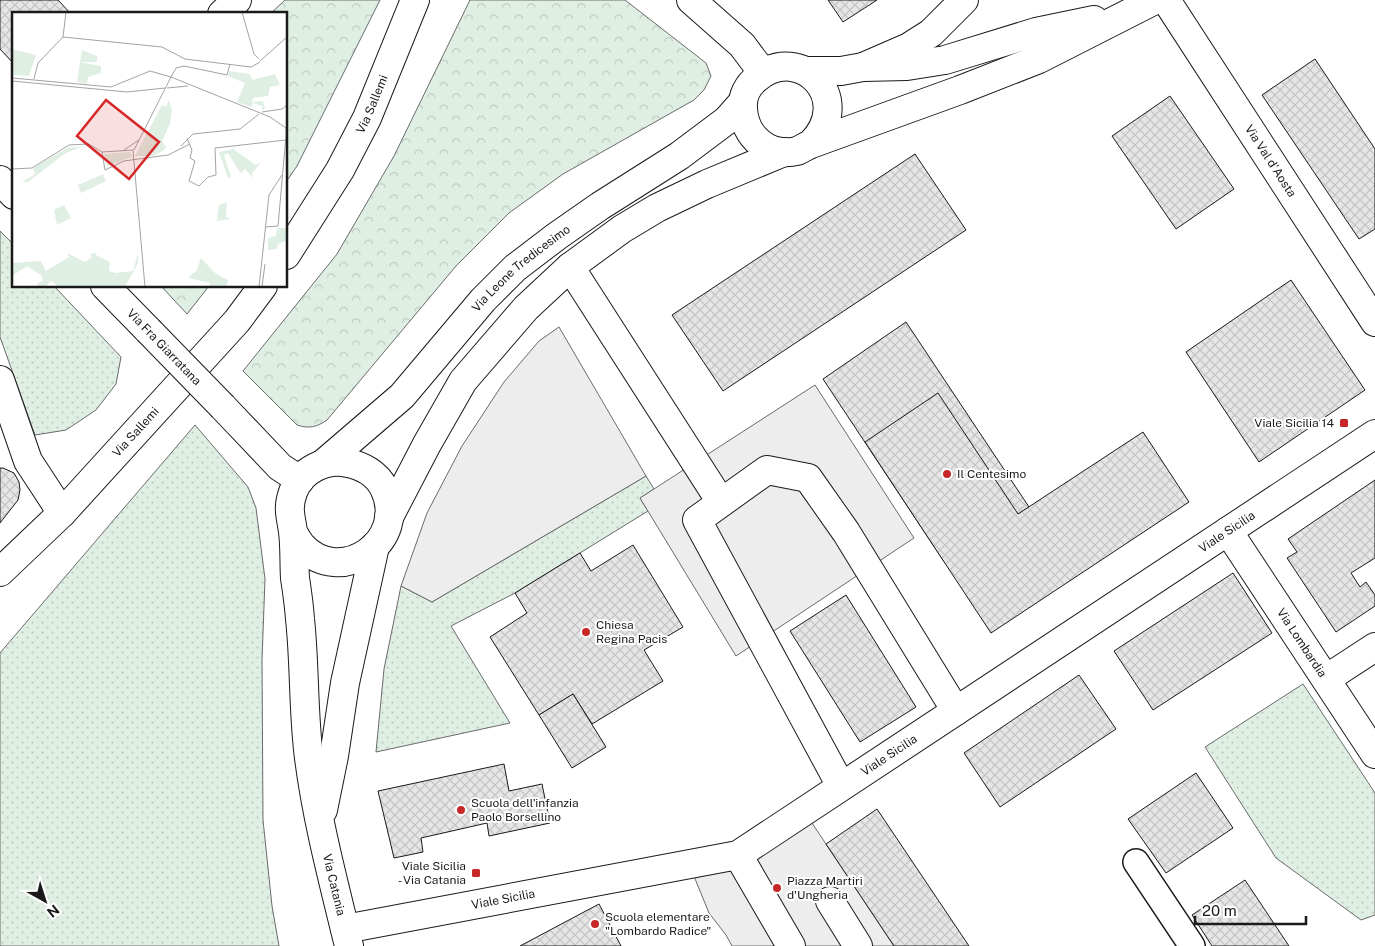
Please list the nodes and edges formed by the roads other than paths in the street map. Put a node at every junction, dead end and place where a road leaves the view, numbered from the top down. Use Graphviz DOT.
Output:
graph roads {
  1 [pos="237,0"];
  2 [pos="415,0"];
  3 [pos="691,0"];
  4 [pos="964,0"];
  5 [pos="1155,0"];
  6 [pos="1166,0"];
  7 [pos="224,12"];
  8 [pos="1125,14"];
  9 [pos="864,66"];
  10 [pos="764,72"];
  11 [pos="805,72"];
  12 [pos="742,103"];
  13 [pos="811,144"];
  14 [pos="784,152"];
  15 [pos="0,180"];
  16 [pos="12,193"];
  17 [pos="288,252"];
  18 [pos="570,267"];
  19 [pos="106,288"];
  20 [pos="262,288"];
  21 [pos="1375,322"];
  22 [pos="0,380"];
  23 [pos="1375,434"];
  24 [pos="324,464"];
  25 [pos="300,480"];
  26 [pos="721,502"];
  27 [pos="62,513"];
  28 [pos="389,518"];
  29 [pos="1228,531"];
  30 [pos="293,532"];
  31 [pos="375,546"];
  32 [pos="0,572"];
  33 [pos="1375,647"];
  34 [pos="1326,679"];
  35 [pos="956,711"];
  36 [pos="1375,754"];
  37 [pos="841,786"];
  38 [pos="321,824"];
  39 [pos="738,855"];
  40 [pos="1136,862"];
  41 [pos="830,901"];
  42 [pos="347,938"];
  43 [pos="791,946"];
  44 [pos="858,946"];
  45 [pos="1192,946"];
  1 -- 7 [label="street"];
  2 -- 17 [label="street, Via Sallemi"];
  3 -- 10 [label="street"];
  4 -- 9 [label="street"];
  5 -- 8 [label="street"];
  6 -- 21 [label="street, Via Val d'Aosta"];
  8 -- 9 [label="street"];
  8 -- 13 [label="street"];
  9 -- 11 [label="street"];
  10 -- 11 [label="street"];
  10 -- 12 [label="street"];
  11 -- 13 [label="street"];
  12 -- 14 [label="street"];
  12 -- 24 [label="street, Via Leone Tredicesimo"];
  13 -- 14 [label="street"];
  14 -- 18 [label="street"];
  15 -- 16 [label="street"];
  18 -- 26 [label="street"];
  18 -- 28 [label="street"];
  19 -- 25 [label="street, Via Fra Giarratana, bridge"];
  20 -- 27 [label="street, Via Sallemi"];
  22 -- 27 [label="street"];
  23 -- 29 [label="street, Viale Sicilia"];
  24 -- 25 [label="street"];
  24 -- 28 [label="street"];
  25 -- 30 [label="street"];
  26 -- 35 [label="street"];
  26 -- 37 [label="street"];
  27 -- 32 [label="street, Via Sallemi"];
  28 -- 31 [label="street"];
  29 -- 34 [label="street, Via Lombardia"];
  29 -- 35 [label="street, Viale Sicilia"];
  30 -- 31 [label="street"];
  30 -- 38 [label="street, Via Catania"];
  31 -- 38 [label="street"];
  33 -- 34 [label="street"];
  34 -- 36 [label="street, Via Lombardia"];
  35 -- 37 [label="street, Viale Sicilia"];
  37 -- 39 [label="street, Viale Sicilia"];
  38 -- 42 [label="street, Via Catania"];
  39 -- 42 [label="street, Viale Sicilia"];
  39 -- 43 [label="street"];
  40 -- 45 [label="street"];
  41 -- 44 [label="street"];
}
